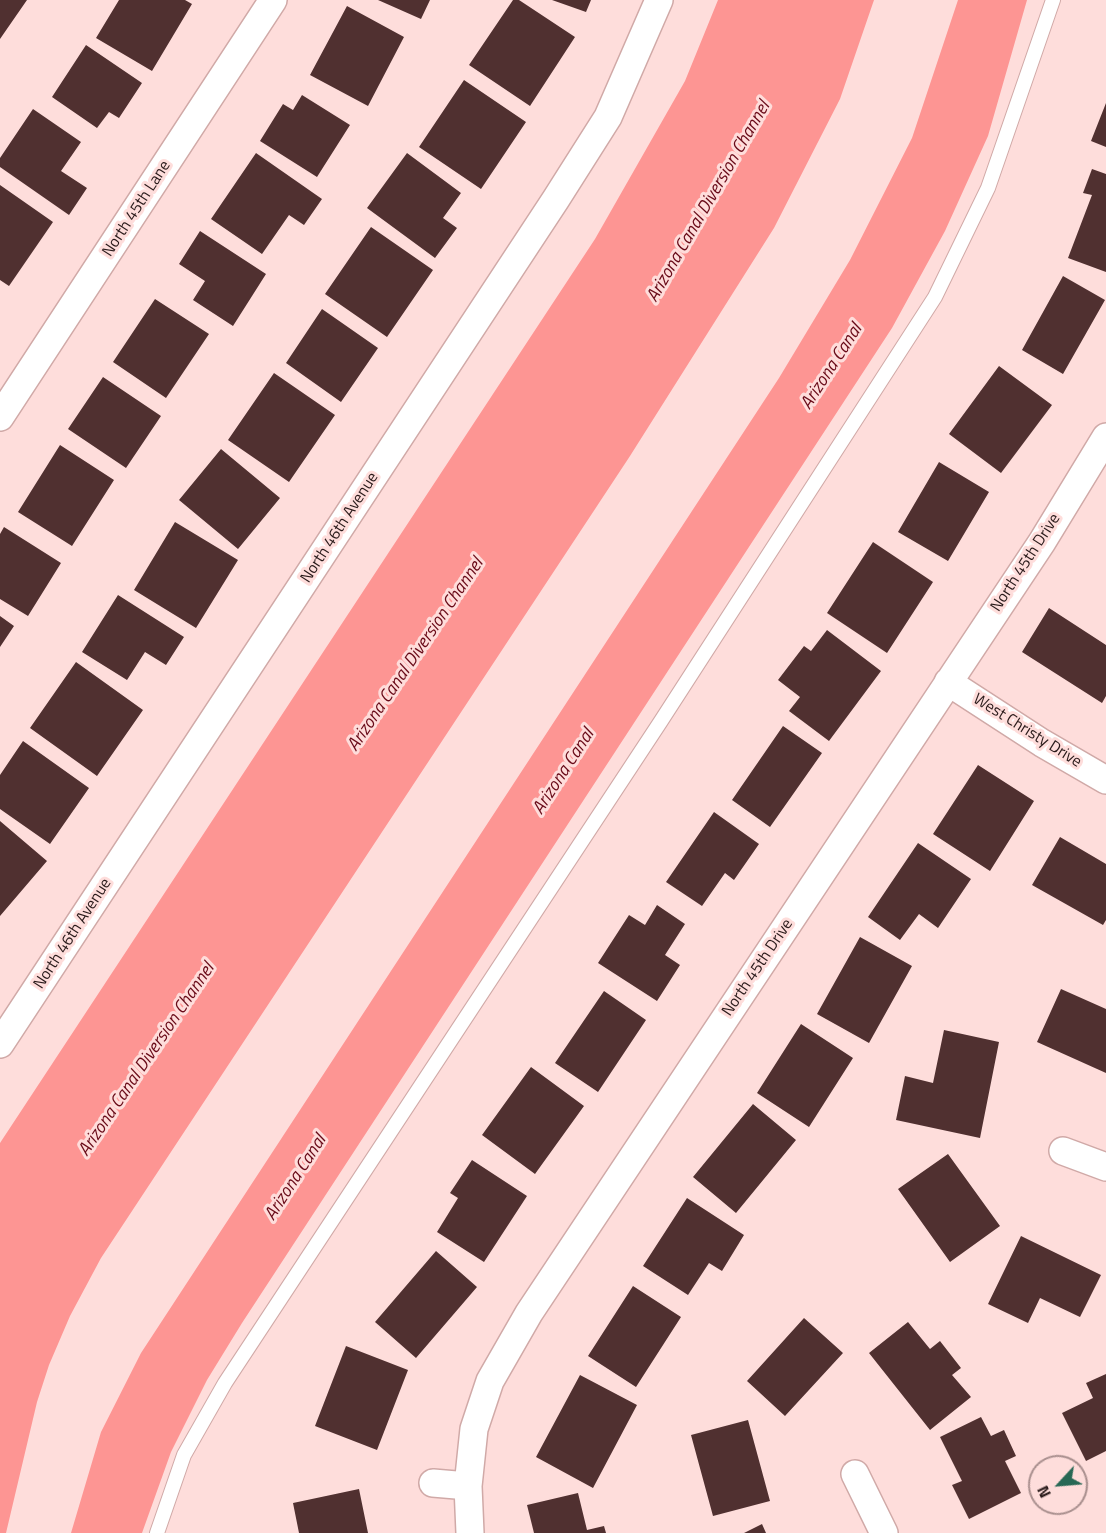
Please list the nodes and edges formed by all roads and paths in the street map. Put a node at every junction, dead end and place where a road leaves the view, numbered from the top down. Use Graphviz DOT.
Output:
graph roads {
  1 [pos="273,0"];
  2 [pos="659,0"];
  3 [pos="1053,0"];
  4 [pos="0,417"];
  5 [pos="1106,437"];
  6 [pos="948,682"];
  7 [pos="1106,780"];
  8 [pos="0,1044"];
  9 [pos="1063,1151"];
  10 [pos="1106,1167"];
  11 [pos="855,1474"];
  12 [pos="433,1483"];
  13 [pos="468,1486"];
  14 [pos="157,1533"];
  15 [pos="470,1533"];
  16 [pos="884,1533"];
  1 -- 4 [label="street, North 45th Lane"];
  2 -- 8 [label="street, North 46th Avenue"];
  3 -- 14 [label="lane"];
  5 -- 6 [label="street, North 45th Drive"];
  6 -- 7 [label="street, West Christy Drive"];
  6 -- 13 [label="street, North 45th Drive"];
  9 -- 10 [label="street"];
  11 -- 16 [label="street"];
  12 -- 13 [label="street"];
  13 -- 15 [label="street, North 45th Drive"];
}
